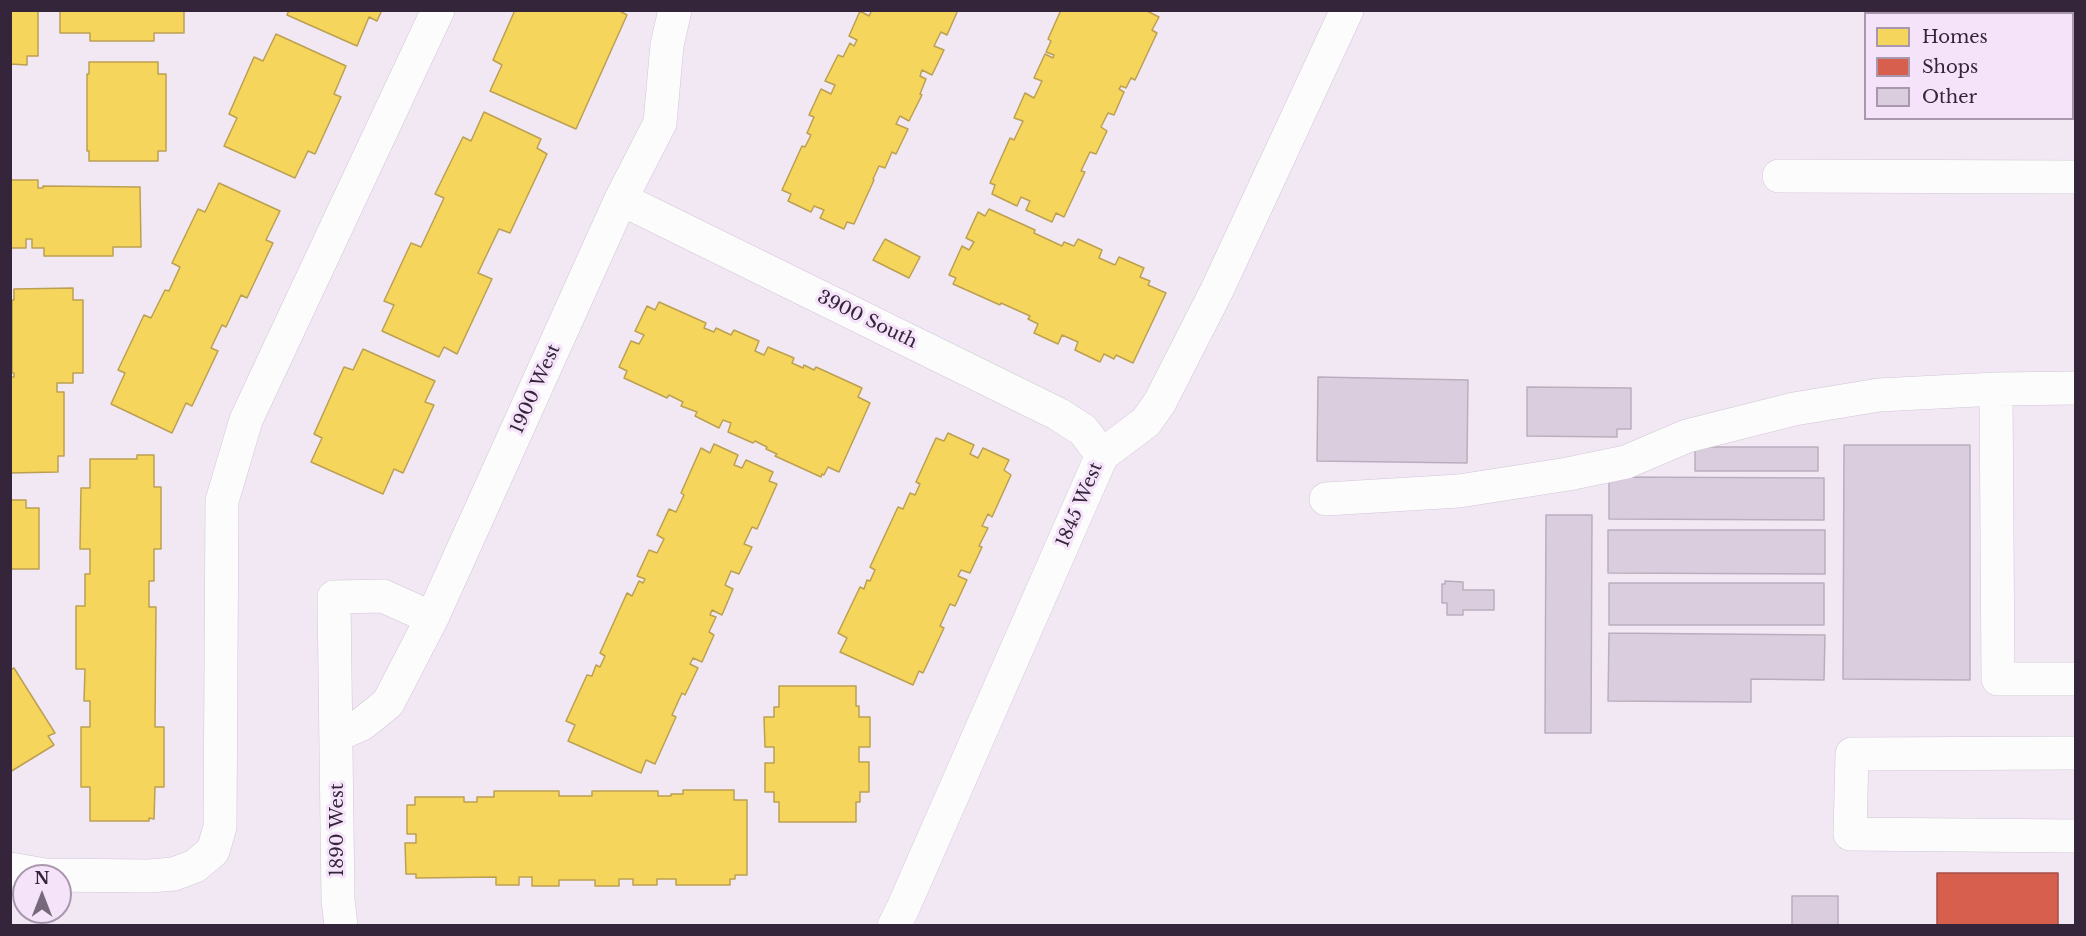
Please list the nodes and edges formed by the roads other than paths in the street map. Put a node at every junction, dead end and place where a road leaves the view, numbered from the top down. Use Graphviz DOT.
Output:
graph roads {
  1 [pos="438,10"];
  2 [pos="675,10"];
  3 [pos="1347,10"];
  4 [pos="1779,176"];
  5 [pos="2076,177"];
  6 [pos="621,199"];
  7 [pos="2076,388"];
  8 [pos="1996,389"];
  9 [pos="1102,455"];
  10 [pos="1326,499"];
  11 [pos="432,618"];
  12 [pos="2076,679"];
  13 [pos="337,735"];
  14 [pos="2076,753"];
  15 [pos="2076,836"];
  16 [pos="10,869"];
  17 [pos="341,926"];
  18 [pos="894,926"];
  1 -- 16 [label="street"];
  2 -- 6 [label="street, 1900 West"];
  3 -- 9 [label="street, 1845 West"];
  4 -- 5 [label="street"];
  6 -- 9 [label="street, 3900 South"];
  6 -- 11 [label="street, 1900 West"];
  7 -- 8 [label="street"];
  8 -- 10 [label="street"];
  8 -- 12 [label="street"];
  9 -- 18 [label="street, 1845 West"];
  11 -- 13 [label="street, 1900 West"];
  11 -- 13 [label="street, 1890 West"];
  13 -- 17 [label="street, 1890 West"];
  14 -- 15 [label="street"];
}
